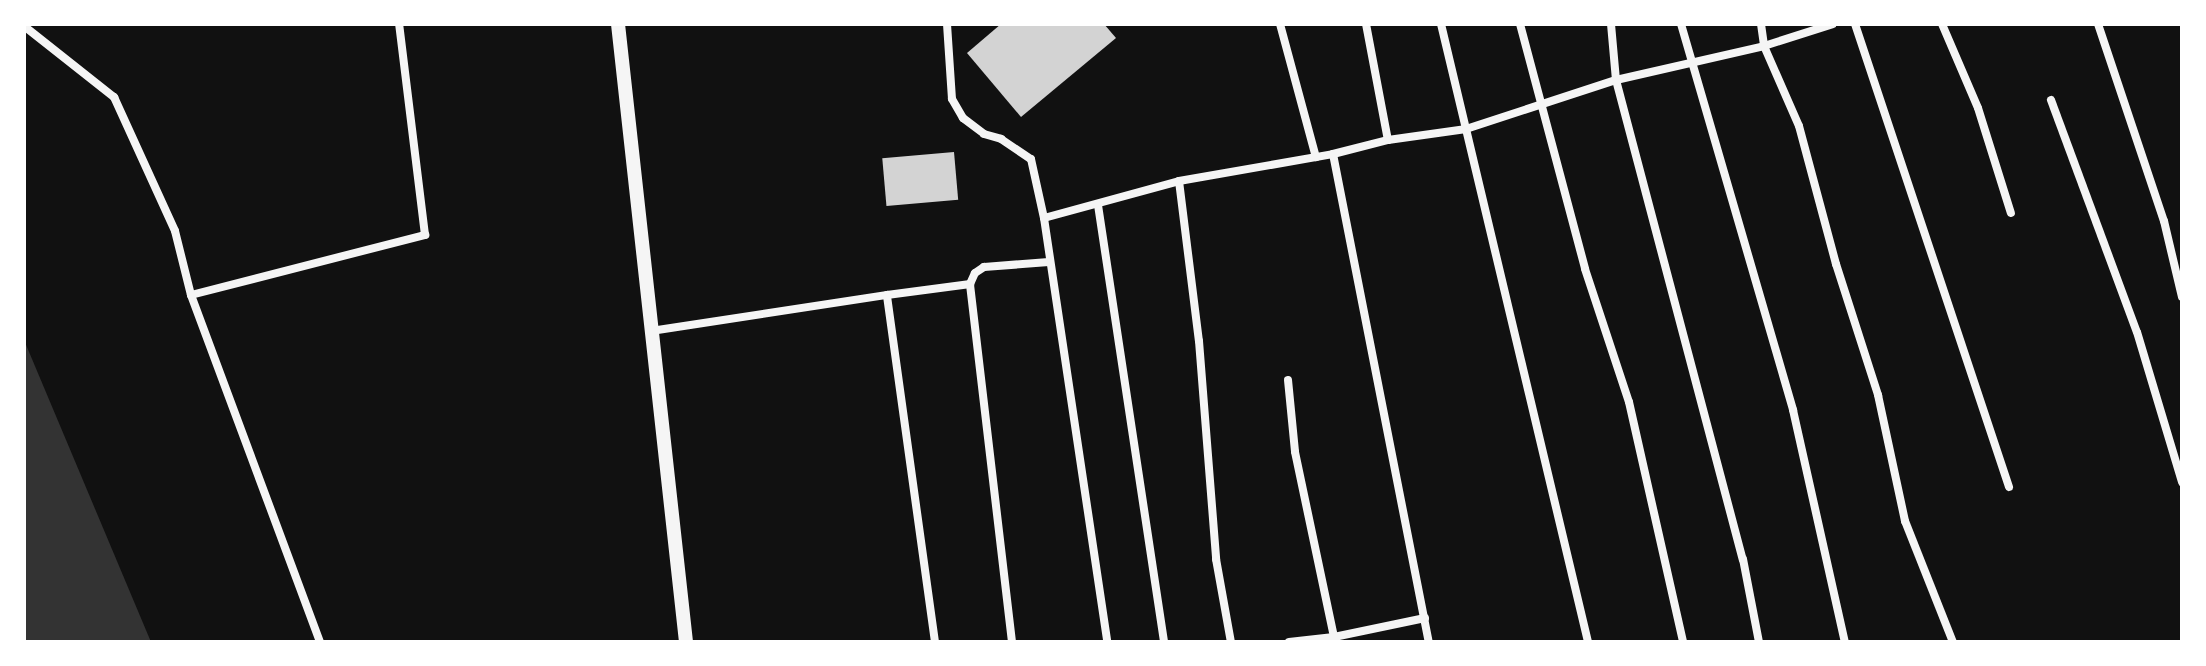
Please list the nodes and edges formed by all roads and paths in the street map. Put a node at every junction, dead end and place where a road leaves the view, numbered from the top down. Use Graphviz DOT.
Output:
graph roads {
  1 [pos="399,24"];
  2 [pos="618,24"];
  3 [pos="947,24"];
  4 [pos="1280,24"];
  5 [pos="1366,24"];
  6 [pos="1441,24"];
  7 [pos="1520,24"];
  8 [pos="1611,24"];
  9 [pos="1681,24"];
  10 [pos="1761,24"];
  11 [pos="1833,24"];
  12 [pos="1855,24"];
  13 [pos="1942,24"];
  14 [pos="2098,24"];
  15 [pos="24,26"];
  16 [pos="1764,46"];
  17 [pos="1690,64"];
  18 [pos="1616,80"];
  19 [pos="2051,100"];
  20 [pos="1538,103"];
  21 [pos="1466,129"];
  22 [pos="1388,140"];
  23 [pos="1333,154"];
  24 [pos="1316,157"];
  25 [pos="1179,181"];
  26 [pos="1098,205"];
  27 [pos="2011,213"];
  28 [pos="1044,218"];
  29 [pos="1049,262"];
  30 [pos="970,284"];
  31 [pos="191,295"];
  32 [pos="887,295"];
  33 [pos="2182,297"];
  34 [pos="651,331"];
  35 [pos="1288,380"];
  36 [pos="2182,482"];
  37 [pos="2009,487"];
  38 [pos="1425,618"];
  39 [pos="1334,637"];
  40 [pos="320,642"];
  41 [pos="686,642"];
  42 [pos="935,642"];
  43 [pos="1012,642"];
  44 [pos="1107,642"];
  45 [pos="1164,642"];
  46 [pos="1231,642"];
  47 [pos="1289,642"];
  48 [pos="1429,642"];
  49 [pos="1588,642"];
  50 [pos="1683,642"];
  51 [pos="1759,642"];
  52 [pos="1845,642"];
  53 [pos="1953,642"];
  1 -- 31 [label="street"];
  2 -- 34 [label="street"];
  3 -- 28 [label="street"];
  4 -- 24 [label="street"];
  5 -- 22 [label="street"];
  6 -- 21 [label="street"];
  7 -- 20 [label="street"];
  8 -- 18 [label="street"];
  9 -- 17 [label="street"];
  10 -- 16 [label="street"];
  11 -- 16 [label="street"];
  12 -- 37 [label="street"];
  13 -- 27 [label="street"];
  14 -- 33 [label="street"];
  15 -- 31 [label="street"];
  16 -- 17 [label="street"];
  16 -- 53 [label="street"];
  17 -- 18 [label="street"];
  17 -- 52 [label="street"];
  18 -- 20 [label="street"];
  18 -- 51 [label="street"];
  19 -- 36 [label="street"];
  20 -- 21 [label="street"];
  20 -- 50 [label="street"];
  21 -- 22 [label="street"];
  21 -- 49 [label="street"];
  22 -- 23 [label="street"];
  23 -- 24 [label="street"];
  23 -- 38 [label="street"];
  24 -- 25 [label="street"];
  25 -- 26 [label="street"];
  25 -- 46 [label="street"];
  26 -- 28 [label="street"];
  26 -- 45 [label="street"];
  28 -- 29 [label="street"];
  29 -- 30 [label="street"];
  29 -- 44 [label="street"];
  30 -- 32 [label="street"];
  30 -- 43 [label="street"];
  31 -- 40 [label="street"];
  32 -- 34 [label="street"];
  32 -- 42 [label="street"];
  34 -- 41 [label="street"];
  35 -- 39 [label="street"];
  38 -- 39 [label="street"];
  38 -- 48 [label="street"];
  39 -- 47 [label="street"];
}
